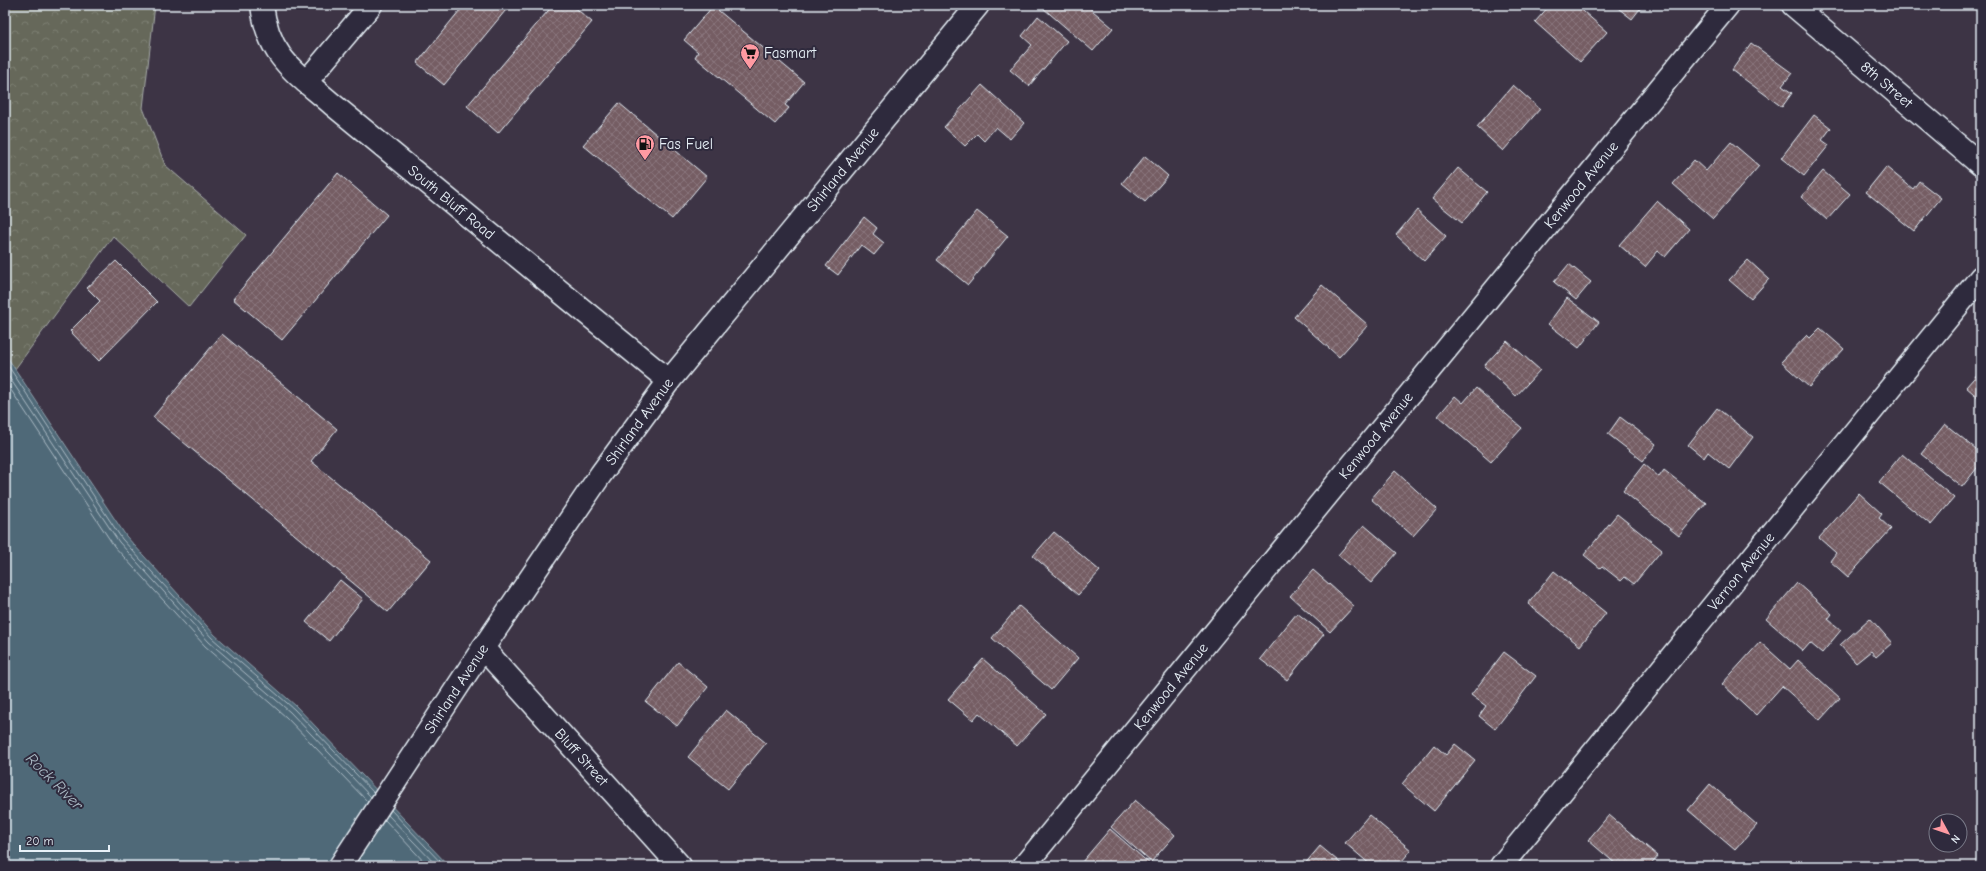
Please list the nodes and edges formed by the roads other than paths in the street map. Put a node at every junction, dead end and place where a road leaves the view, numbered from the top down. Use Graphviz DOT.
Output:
graph roads {
  1 [pos="262,5"];
  2 [pos="371,5"];
  3 [pos="978,5"];
  4 [pos="1728,5"];
  5 [pos="1793,5"];
  6 [pos="306,82"];
  7 [pos="1981,165"];
  8 [pos="1981,276"];
  9 [pos="669,381"];
  10 [pos="484,648"];
  11 [pos="340,866"];
  12 [pos="680,866"];
  13 [pos="1024,866"];
  14 [pos="1501,866"];
  1 -- 6 [label="street, South Bluff Road"];
  2 -- 6 [label="street"];
  3 -- 9 [label="street, Shirland Avenue"];
  4 -- 13 [label="street, Kenwood Avenue"];
  5 -- 7 [label="street, 8th Street"];
  6 -- 9 [label="street, South Bluff Road"];
  8 -- 14 [label="street, Vernon Avenue"];
  9 -- 10 [label="street, Shirland Avenue"];
  10 -- 11 [label="street, Shirland Avenue"];
  10 -- 12 [label="street, Bluff Street"];
}
